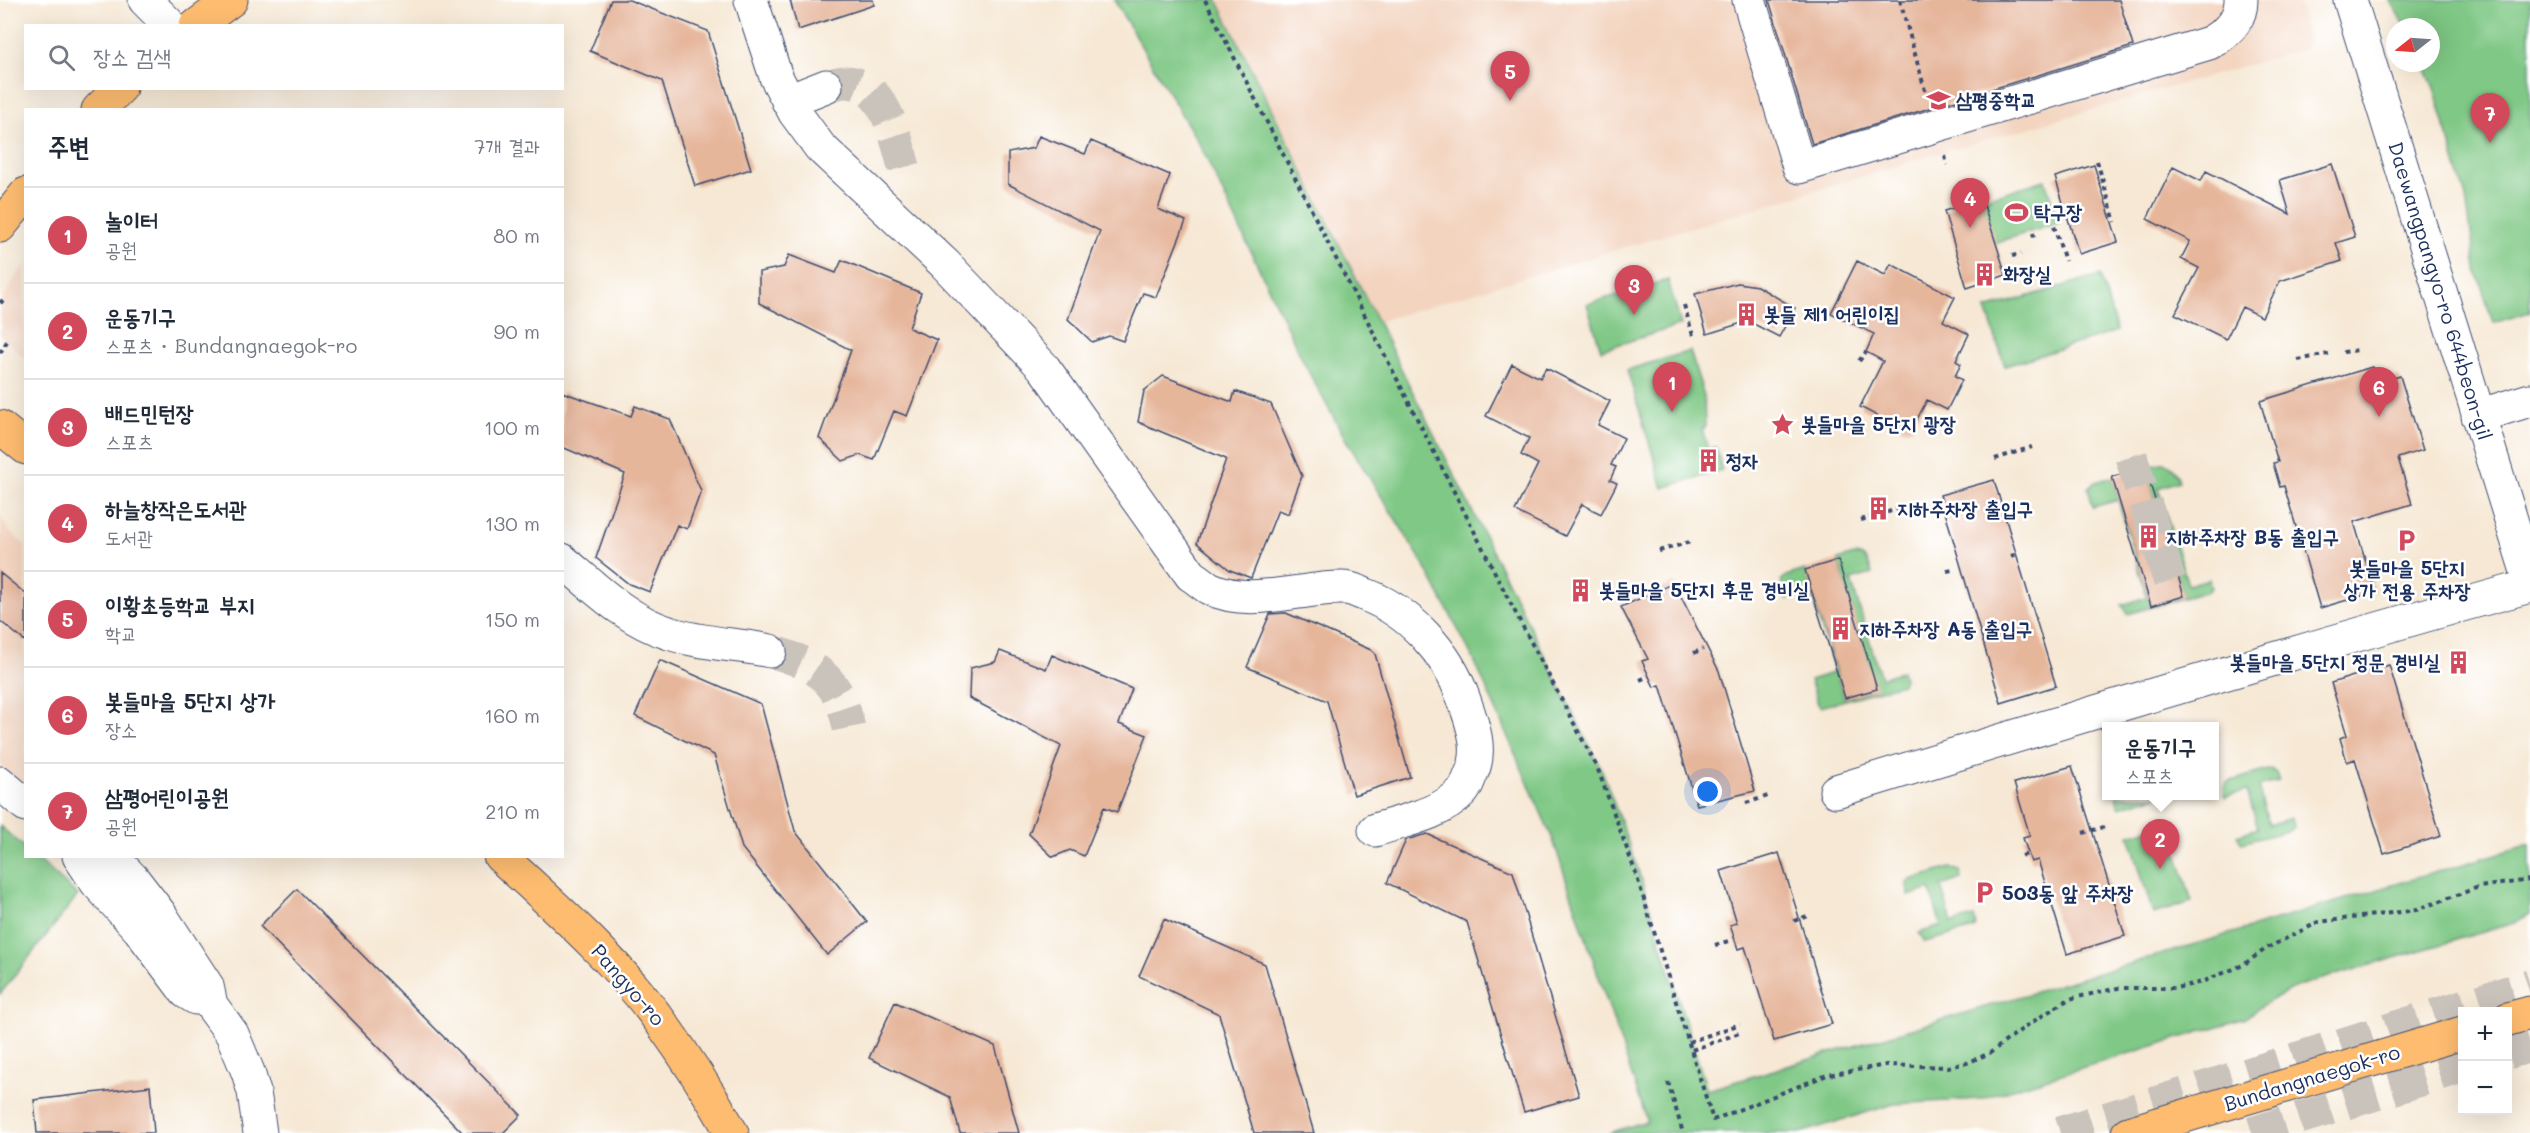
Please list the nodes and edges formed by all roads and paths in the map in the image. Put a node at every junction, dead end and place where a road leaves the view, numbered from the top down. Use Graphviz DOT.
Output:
graph roads {
  1 [pos="145,0"];
  2 [pos="231,0"];
  3 [pos="751,0"];
  4 [pos="1205,0"];
  5 [pos="1749,0"];
  6 [pos="1900,0"];
  7 [pos="2241,0"];
  8 [pos="2350,0"];
  9 [pos="169,24"];
  10 [pos="199,24"];
  11 [pos="826,86"];
  12 [pos="118,90"];
  13 [pos="788,101"];
  14 [pos="100,108"];
  15 [pos="1935,125"];
  16 [pos="2097,161"];
  17 [pos="1947,165"];
  18 [pos="24,196"];
  19 [pos="2115,222"];
  20 [pos="0,226"];
  21 [pos="2055,226"];
  22 [pos="2033,233"];
  23 [pos="2035,240"];
  24 [pos="2021,254"];
  25 [pos="2012,256"];
  26 [pos="2065,261"];
  27 [pos="0,300"];
  28 [pos="5,305"];
  29 [pos="1684,305"];
  30 [pos="9,338"];
  31 [pos="1694,339"];
  32 [pos="2360,350"];
  33 [pos="1866,352"];
  34 [pos="2343,352"];
  35 [pos="0,353"];
  36 [pos="2333,353"];
  37 [pos="2298,360"];
  38 [pos="1858,361"];
  39 [pos="2530,400"];
  40 [pos="2478,416"];
  41 [pos="0,427"];
  42 [pos="24,446"];
  43 [pos="2032,447"];
  44 [pos="1995,459"];
  45 [pos="1908,506"];
  46 [pos="1861,520"];
  47 [pos="1690,542"];
  48 [pos="1659,551"];
  49 [pos="2018,554"];
  50 [pos="2011,556"];
  51 [pos="564,562"];
  52 [pos="2530,581"];
  53 [pos="2530,586"];
  54 [pos="1703,649"];
  55 [pos="770,651"];
  56 [pos="1694,653"];
  57 [pos="1649,676"];
  58 [pos="1640,680"];
  59 [pos="0,783"];
  60 [pos="1836,791"];
  61 [pos="1768,796"];
  62 [pos="24,803"];
  63 [pos="1746,803"];
  64 [pos="2104,827"];
  65 [pos="1375,830"];
  66 [pos="2083,833"];
  67 [pos="81,858"];
  68 [pos="113,858"];
  69 [pos="502,858"];
  70 [pos="2530,880"];
  71 [pos="1807,916"];
  72 [pos="1794,921"];
  73 [pos="1732,940"];
  74 [pos="1715,945"];
  75 [pos="211,1005"];
  76 [pos="2530,1013"];
  77 [pos="2512,1018"];
  78 [pos="1740,1024"];
  79 [pos="1743,1032"];
  80 [pos="2458,1034"];
  81 [pos="1689,1042"];
  82 [pos="1692,1050"];
  83 [pos="1668,1082"];
  84 [pos="260,1133"];
  85 [pos="732,1133"];
  86 [pos="1683,1133"];
  87 [pos="2128,1133"];
  1 -- 9 [label="street"];
  2 -- 10 [label="main road"];
  3 -- 13 [label="street"];
  4 -- 81 [label="path"];
  5 -- 15 [label="street"];
  6 -- 15 [label="path"];
  7 -- 15 [label="street"];
  8 -- 40 [label="street, Daewangpangyo-ro 644beon-gil"];
  11 -- 13 [label="street"];
  12 -- 14 [label="main road"];
  13 -- 65 [label="street"];
  15 -- 17 [label="path"];
  16 -- 19 [label="path"];
  18 -- 20 [label="main road"];
  21 -- 26 [label="path"];
  22 -- 23 [label="path"];
  24 -- 25 [label="path"];
  27 -- 28 [label="path"];
  29 -- 31 [label="path"];
  30 -- 35 [label="path"];
  32 -- 34 [label="path"];
  33 -- 38 [label="path"];
  36 -- 37 [label="path"];
  39 -- 40 [label="street"];
  40 -- 52 [label="street, Daewangpangyo-ro 644beon-gil"];
  41 -- 42 [label="main road"];
  43 -- 44 [label="path"];
  45 -- 46 [label="path"];
  47 -- 48 [label="path"];
  49 -- 50 [label="path"];
  51 -- 55 [label="street"];
  53 -- 60 [label="street"];
  54 -- 56 [label="path"];
  57 -- 58 [label="path"];
  59 -- 62 [label="street"];
  61 -- 63 [label="path"];
  64 -- 66 [label="path"];
  67 -- 75 [label="street"];
  68 -- 75 [label="street"];
  69 -- 85 [label="main road, Pangyo-ro"];
  70 -- 82 [label="path"];
  71 -- 72 [label="path"];
  73 -- 74 [label="path"];
  75 -- 84 [label="street"];
  76 -- 77 [label="main road"];
  78 -- 81 [label="path"];
  79 -- 82 [label="path"];
  80 -- 87 [label="main road, Bundangnaegok-ro"];
  81 -- 82 [label="path"];
  83 -- 86 [label="path"];
}
